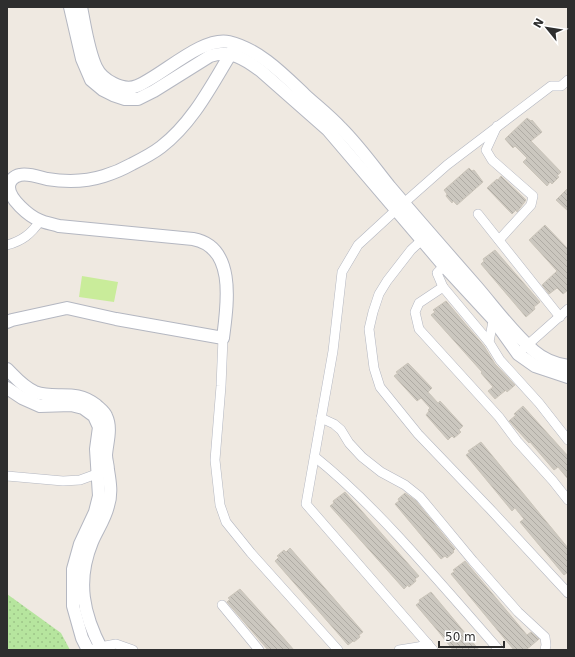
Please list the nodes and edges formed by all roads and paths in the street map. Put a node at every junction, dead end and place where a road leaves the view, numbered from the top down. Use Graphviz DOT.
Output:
graph roads {
  1 [pos="70,7"];
  2 [pos="81,7"];
  3 [pos="233,49"];
  4 [pos="565,83"];
  5 [pos="568,93"];
  6 [pos="497,125"];
  7 [pos="9,179"];
  8 [pos="400,207"];
  9 [pos="478,214"];
  10 [pos="40,221"];
  11 [pos="426,237"];
  12 [pos="499,240"];
  13 [pos="7,245"];
  14 [pos="444,266"];
  15 [pos="443,287"];
  16 [pos="568,309"];
  17 [pos="495,315"];
  18 [pos="560,317"];
  19 [pos="7,322"];
  20 [pos="224,338"];
  21 [pos="489,342"];
  22 [pos="527,345"];
  23 [pos="518,354"];
  24 [pos="568,366"];
  25 [pos="7,369"];
  26 [pos="568,377"];
  27 [pos="7,388"];
  28 [pos="321,418"];
  29 [pos="568,440"];
  30 [pos="315,457"];
  31 [pos="103,471"];
  32 [pos="7,476"];
  33 [pos="568,500"];
  34 [pos="568,593"];
  35 [pos="222,605"];
  36 [pos="431,647"];
  37 [pos="95,649"];
  38 [pos="133,650"];
  39 [pos="259,650"];
  40 [pos="338,650"];
  41 [pos="399,650"];
  42 [pos="499,650"];
  43 [pos="545,650"];
  1 -- 3 [label="street"];
  2 -- 3 [label="street"];
  3 -- 7 [label="street"];
  3 -- 8 [label="street"];
  4 -- 5 [label="street"];
  4 -- 6 [label="street"];
  6 -- 8 [label="street"];
  6 -- 12 [label="street"];
  7 -- 10 [label="street"];
  8 -- 11 [label="street"];
  8 -- 28 [label="street"];
  9 -- 12 [label="street"];
  10 -- 13 [label="street"];
  10 -- 20 [label="street"];
  11 -- 14 [label="street"];
  11 -- 17 [label="street"];
  11 -- 34 [label="street"];
  12 -- 18 [label="street"];
  14 -- 15 [label="street"];
  14 -- 17 [label="street"];
  15 -- 21 [label="street"];
  15 -- 33 [label="street"];
  16 -- 18 [label="street"];
  17 -- 21 [label="street"];
  17 -- 22 [label="street"];
  17 -- 23 [label="street"];
  18 -- 22 [label="street"];
  19 -- 20 [label="street"];
  20 -- 40 [label="street"];
  21 -- 29 [label="street"];
  22 -- 23 [label="street"];
  22 -- 24 [label="street"];
  23 -- 26 [label="street"];
  25 -- 31 [label="street"];
  27 -- 31 [label="street"];
  28 -- 30 [label="street"];
  28 -- 43 [label="street"];
  30 -- 36 [label="street"];
  30 -- 42 [label="street"];
  31 -- 32 [label="street"];
  31 -- 37 [label="street"];
  35 -- 39 [label="street"];
  36 -- 41 [label="street"];
  37 -- 38 [label="street"];
}
